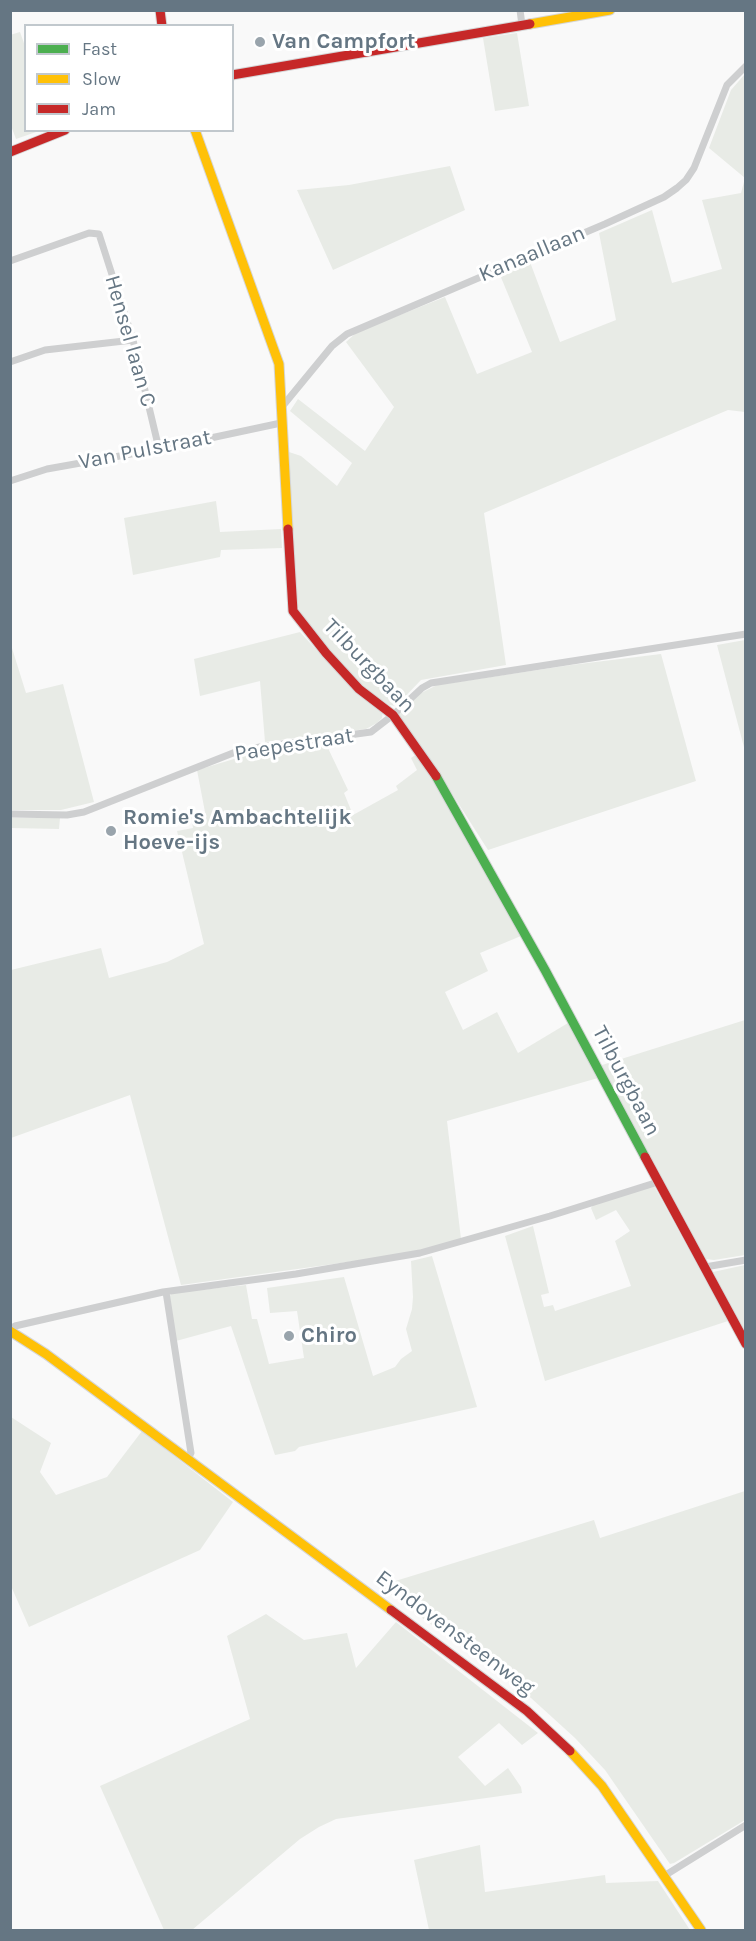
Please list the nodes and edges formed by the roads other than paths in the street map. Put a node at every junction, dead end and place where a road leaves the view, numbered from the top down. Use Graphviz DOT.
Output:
graph roads {
  1 [pos="520,10"];
  2 [pos="610,10"];
  3 [pos="522,25"];
  4 [pos="746,66"];
  5 [pos="234,75"];
  6 [pos="60,132"];
  7 [pos="196,132"];
  8 [pos="10,152"];
  9 [pos="10,261"];
  10 [pos="133,340"];
  11 [pos="10,362"];
  12 [pos="281,408"];
  13 [pos="281,423"];
  14 [pos="159,449"];
  15 [pos="10,481"];
  16 [pos="746,633"];
  17 [pos="393,715"];
  18 [pos="10,814"];
  19 [pos="658,1182"];
  20 [pos="746,1260"];
  21 [pos="705,1267"];
  22 [pos="165,1293"];
  23 [pos="10,1330"];
  24 [pos="746,1344"];
  25 [pos="187,1458"];
  26 [pos="746,1825"];
  27 [pos="664,1876"];
  28 [pos="701,1930"];
  1 -- 3 [label="street"];
  2 -- 3 [label="street"];
  3 -- 5 [label="street"];
  4 -- 12 [label="street, Kanaallaan"];
  6 -- 8 [label="street"];
  7 -- 12 [label="street, Tilburgbaan"];
  9 -- 10 [label="street, Hensel laan C"];
  10 -- 11 [label="street"];
  10 -- 14 [label="street, Hensel laan C"];
  12 -- 13 [label="street, Tilburgbaan"];
  13 -- 14 [label="street, Van Pulstraat"];
  13 -- 17 [label="street, Tilburgbaan"];
  14 -- 15 [label="street, Van Pulstraat"];
  16 -- 17 [label="street, Paepestraat"];
  17 -- 18 [label="street, Paepestraat"];
  17 -- 19 [label="street, Tilburgbaan"];
  19 -- 21 [label="street, Tilburgbaan"];
  19 -- 22 [label="street"];
  20 -- 21 [label="street"];
  21 -- 24 [label="street, Tilburgbaan"];
  22 -- 23 [label="street, Eyndovensteenweg"];
  22 -- 25 [label="street"];
  23 -- 25 [label="street, Eyndovensteenweg"];
  25 -- 27 [label="street, Eyndovensteenweg"];
  26 -- 27 [label="street"];
  27 -- 28 [label="street"];
}
